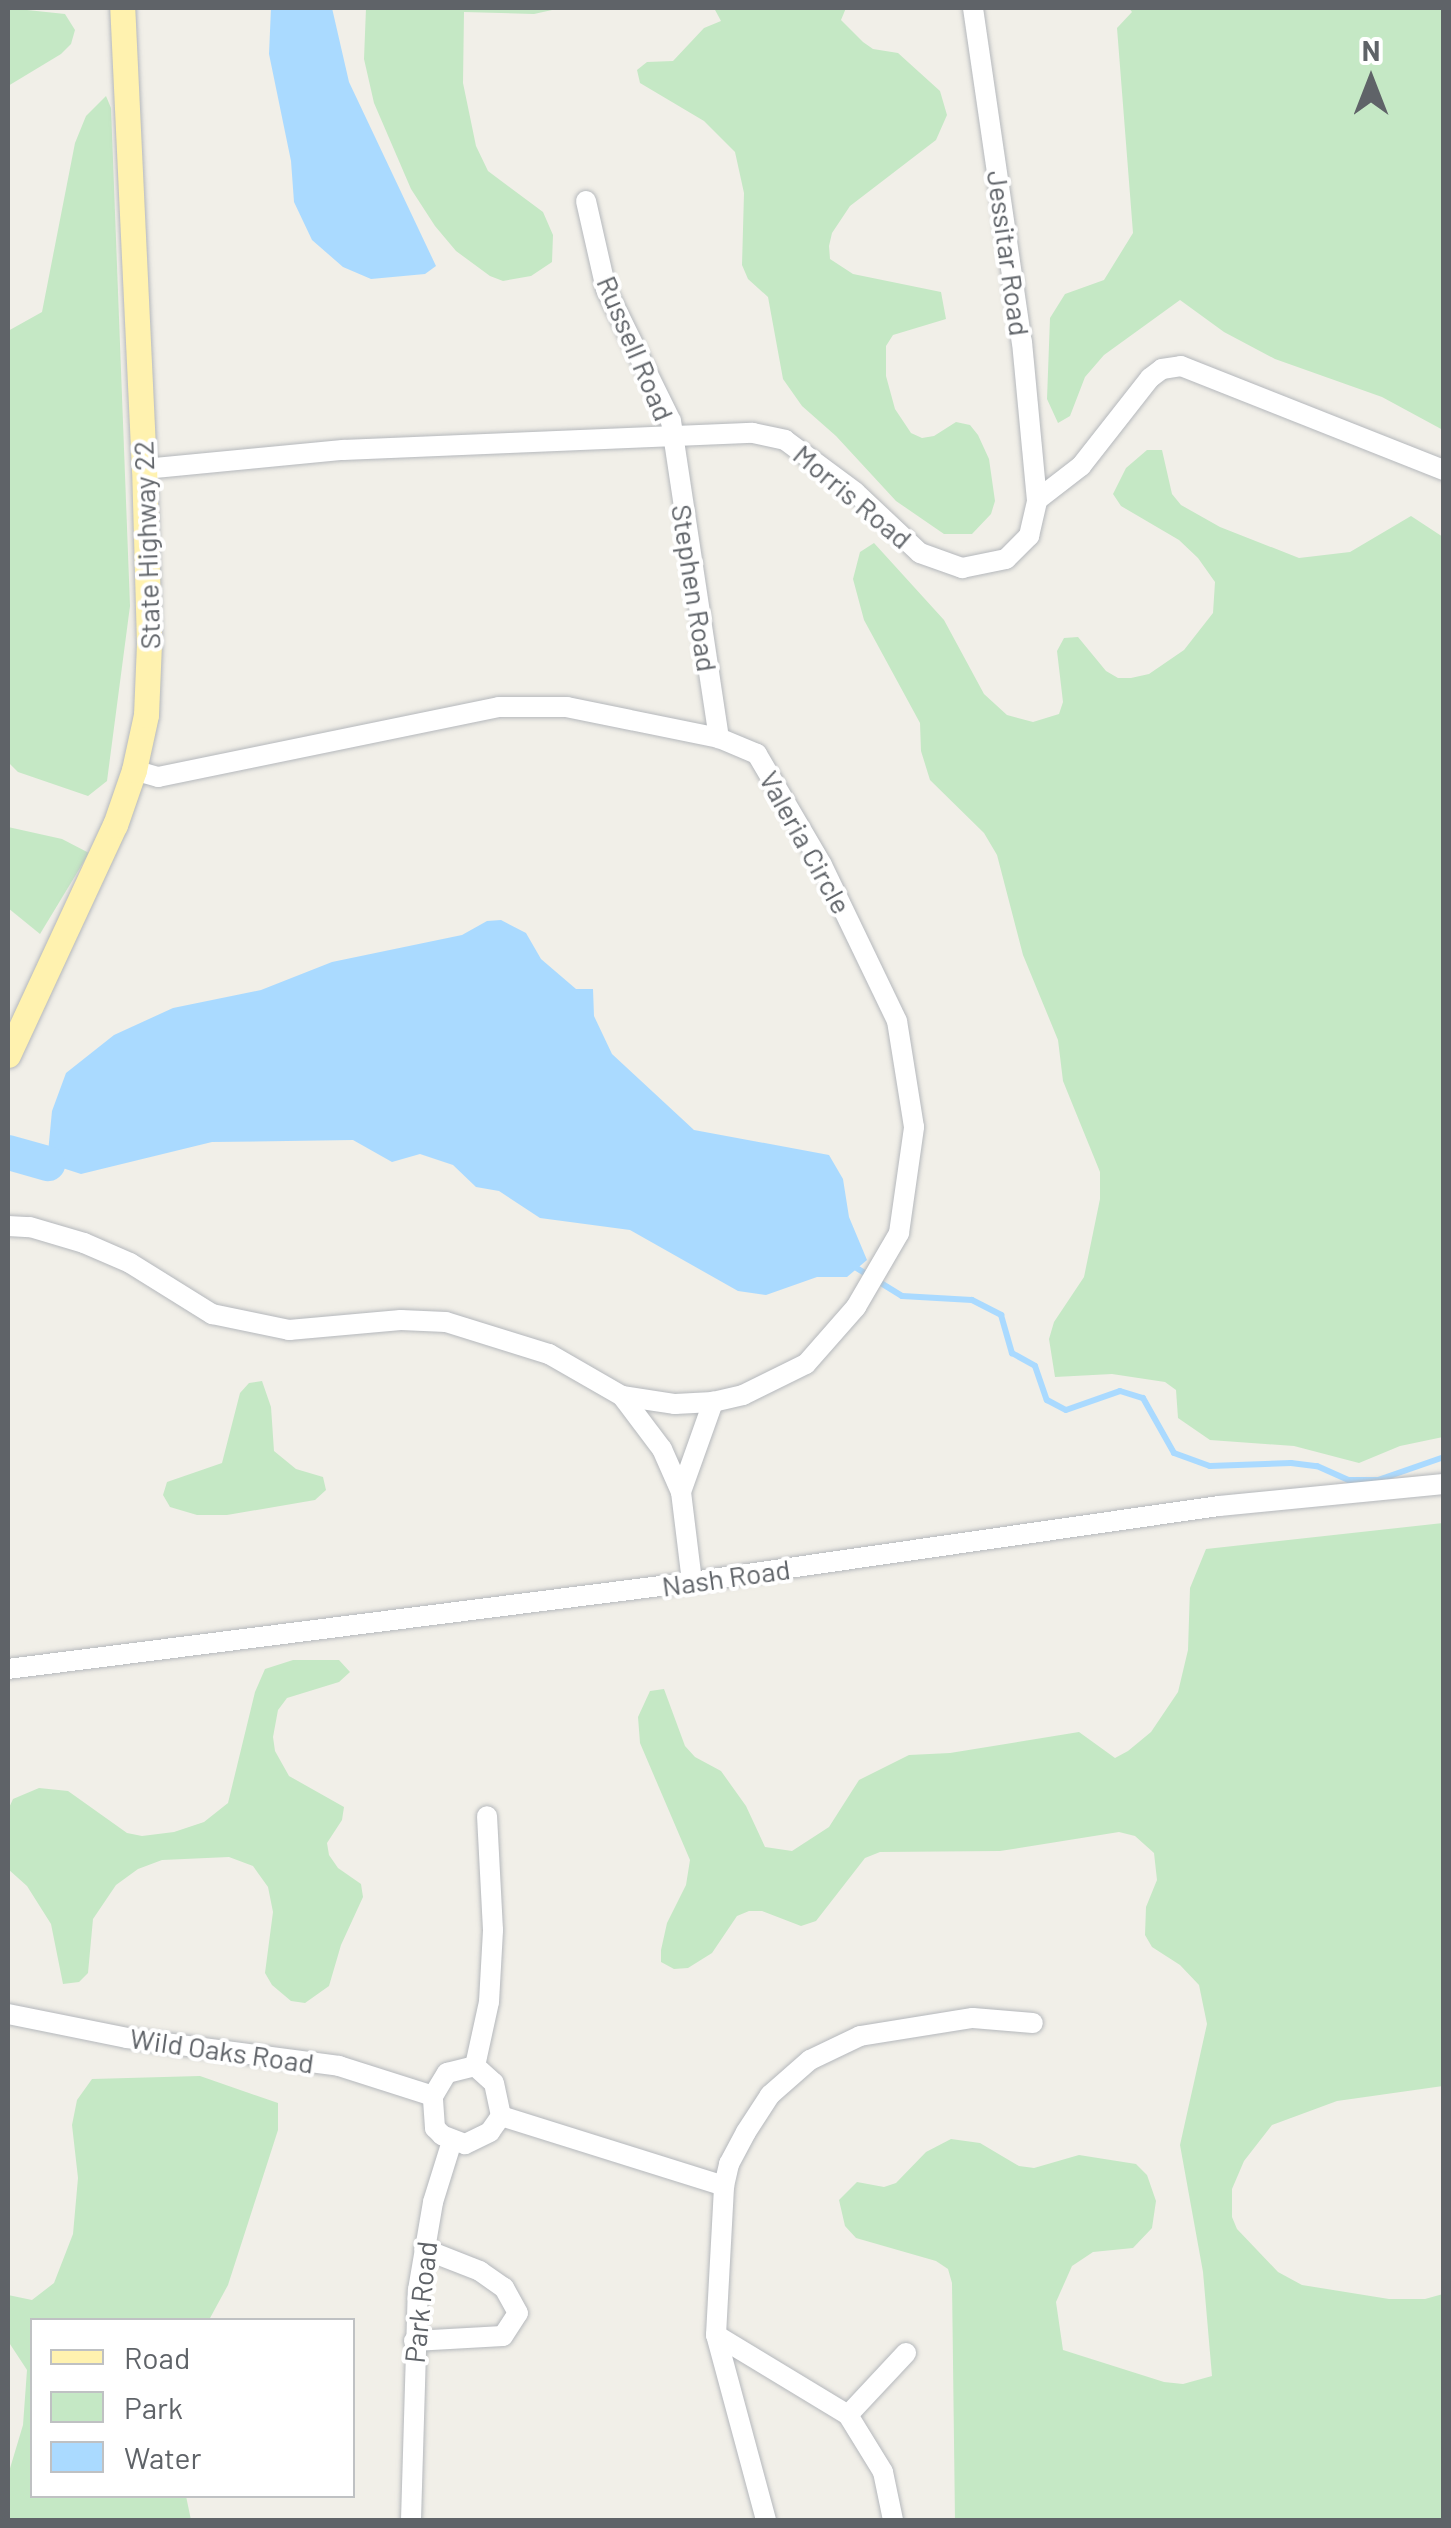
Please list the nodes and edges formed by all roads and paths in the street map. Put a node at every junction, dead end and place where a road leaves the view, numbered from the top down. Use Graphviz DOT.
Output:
graph roads {
  1 [pos="122,8"];
  2 [pos="972,8"];
  3 [pos="586,200"];
  4 [pos="671,437"];
  5 [pos="144,469"];
  6 [pos="1444,470"];
  7 [pos="1037,500"];
  8 [pos="719,738"];
  9 [pos="134,770"];
  10 [pos="8,1055"];
  11 [pos="8,1226"];
  12 [pos="622,1396"];
  13 [pos="713,1402"];
  14 [pos="1444,1484"];
  15 [pos="680,1492"];
  16 [pos="692,1582"];
  17 [pos="8,1669"];
  18 [pos="488,1816"];
  19 [pos="8,2014"];
  20 [pos="1034,2023"];
  21 [pos="474,2066"];
  22 [pos="433,2096"];
  23 [pos="501,2116"];
  24 [pos="452,2140"];
  25 [pos="724,2186"];
  26 [pos="424,2250"];
  27 [pos="716,2336"];
  28 [pos="414,2342"];
  29 [pos="906,2354"];
  30 [pos="848,2415"];
  31 [pos="411,2520"];
  32 [pos="766,2520"];
  33 [pos="893,2520"];
  1 -- 5 [label="main road, State Highway 22"];
  2 -- 7 [label="street, Jessitar Road"];
  3 -- 4 [label="street, Russell Road"];
  4 -- 5 [label="street, Morris Road"];
  4 -- 7 [label="street, Morris Road"];
  4 -- 8 [label="street, Stephen Road"];
  5 -- 9 [label="main road, State Highway 22"];
  6 -- 7 [label="street"];
  8 -- 9 [label="street, Valeria Circle"];
  8 -- 13 [label="street, Valeria Circle"];
  9 -- 10 [label="main road, State Highway 22"];
  11 -- 12 [label="street, Valeria Circle"];
  12 -- 13 [label="street, Valeria Circle"];
  12 -- 15 [label="street, Valeria Circle"];
  13 -- 15 [label="street, Valeria Circle"];
  14 -- 16 [label="street, Nash Road"];
  15 -- 16 [label="street, Valeria Circle"];
  16 -- 17 [label="street, Nash Road"];
  18 -- 21 [label="street"];
  19 -- 22 [label="street, Wild Oaks Road"];
  20 -- 25 [label="street"];
  21 -- 22 [label="street"];
  21 -- 23 [label="street"];
  22 -- 24 [label="street"];
  23 -- 24 [label="street"];
  23 -- 25 [label="street"];
  24 -- 26 [label="street, Park Road"];
  25 -- 27 [label="street"];
  26 -- 28 [label="street, Park Road"];
  26 -- 28 [label="street"];
  27 -- 30 [label="street"];
  27 -- 32 [label="street"];
  28 -- 31 [label="street, Park Road"];
  29 -- 30 [label="street"];
  30 -- 33 [label="street"];
}
